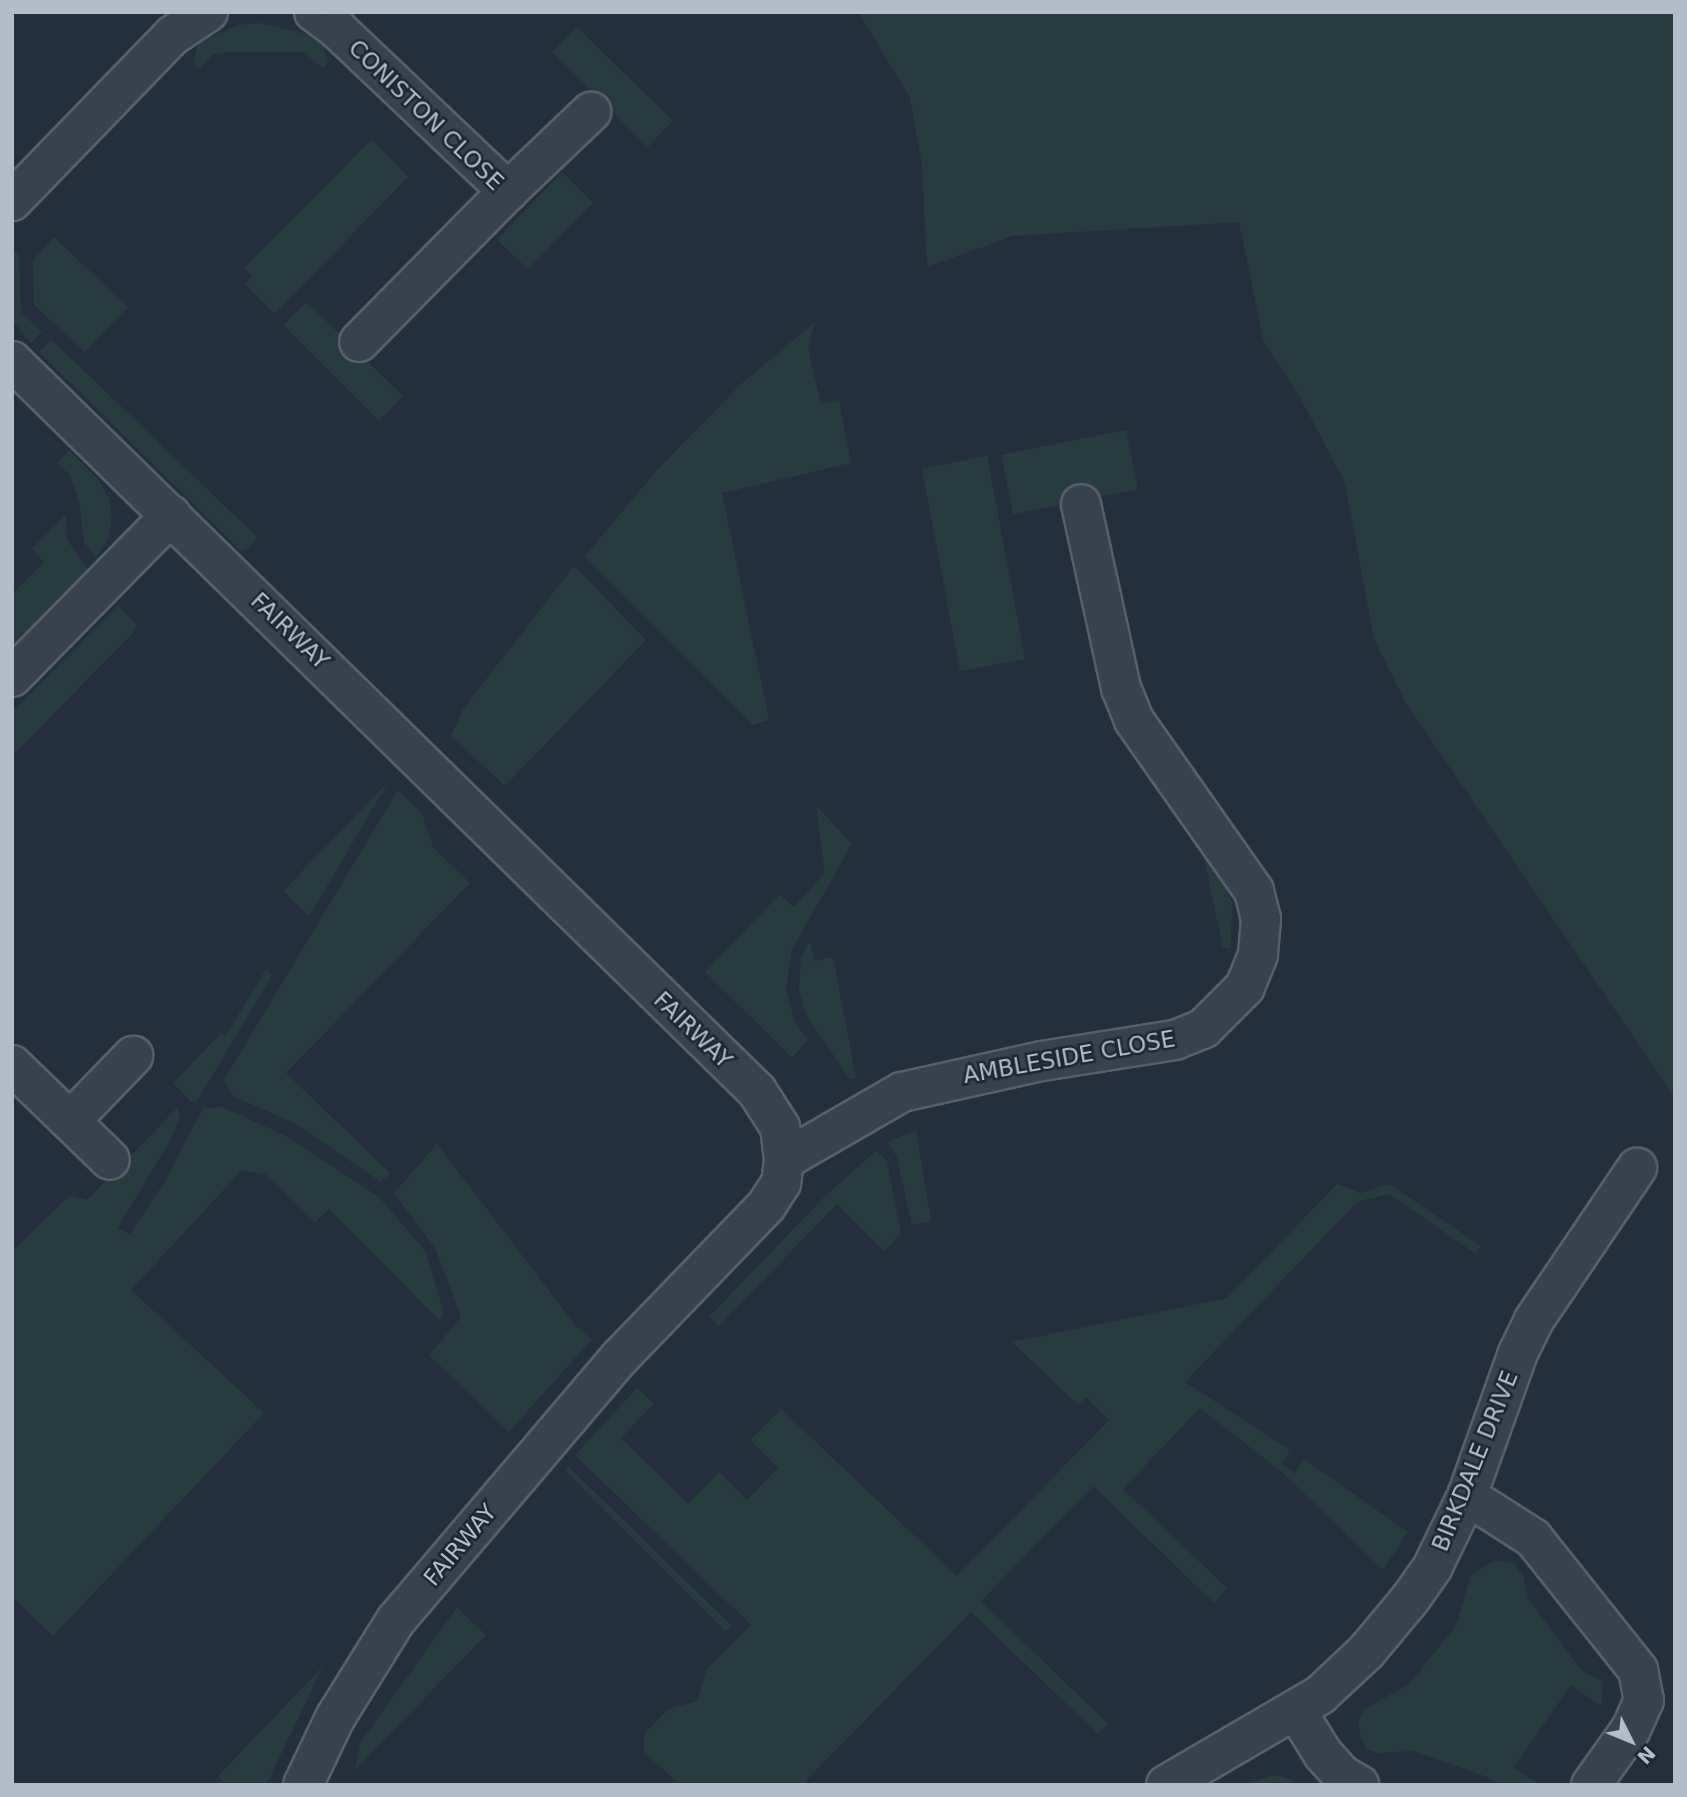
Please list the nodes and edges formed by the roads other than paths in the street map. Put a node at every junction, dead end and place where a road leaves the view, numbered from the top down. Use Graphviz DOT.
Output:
graph roads {
  1 [pos="208,12"];
  2 [pos="314,12"];
  3 [pos="591,112"];
  4 [pos="508,191"];
  5 [pos="12,201"];
  6 [pos="359,342"];
  7 [pos="12,361"];
  8 [pos="1081,505"];
  9 [pos="171,515"];
  10 [pos="12,677"];
  11 [pos="133,1056"];
  12 [pos="12,1065"];
  13 [pos="70,1121"];
  14 [pos="110,1160"];
  15 [pos="784,1160"];
  16 [pos="1637,1168"];
  17 [pos="1467,1496"];
  18 [pos="1297,1712"];
  19 [pos="303,1785"];
  20 [pos="1166,1785"];
  21 [pos="1359,1785"];
  22 [pos="1591,1785"];
  1 -- 5 [label="street"];
  2 -- 4 [label="street, CONISTON CLOSE"];
  3 -- 4 [label="street"];
  4 -- 6 [label="street, CONISTON CLOSE"];
  7 -- 9 [label="street, FAIRWAY"];
  8 -- 15 [label="street, AMBLESIDE CLOSE"];
  9 -- 10 [label="street"];
  9 -- 15 [label="street, FAIRWAY"];
  11 -- 13 [label="street"];
  12 -- 13 [label="street"];
  13 -- 14 [label="street"];
  15 -- 19 [label="street, FAIRWAY"];
  16 -- 17 [label="street, BIRKDALE DRIVE"];
  17 -- 18 [label="street, BIRKDALE DRIVE"];
  17 -- 22 [label="street"];
  18 -- 20 [label="street, BIRKDALE DRIVE"];
  18 -- 21 [label="street"];
}
